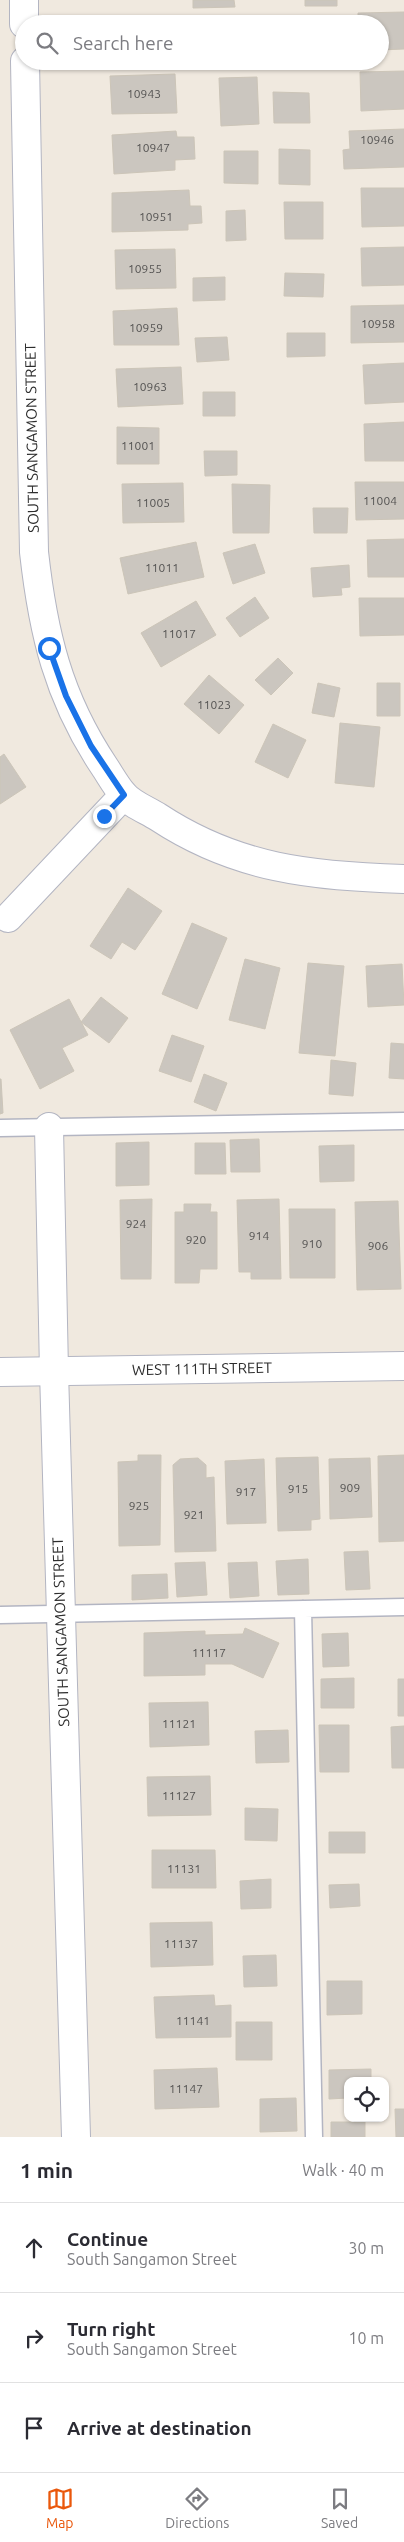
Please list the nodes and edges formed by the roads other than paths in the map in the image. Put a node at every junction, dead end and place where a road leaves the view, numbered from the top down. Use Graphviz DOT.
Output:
graph roads {
  1 [pos="24,0"];
  2 [pos="24,15"];
  3 [pos="25,70"];
  4 [pos="124,795"];
  5 [pos="404,879"];
  6 [pos="8,918"];
  7 [pos="404,1121"];
  8 [pos="49,1127"];
  9 [pos="0,1128"];
  10 [pos="404,1366"];
  11 [pos="0,1372"];
  12 [pos="54,1372"];
  13 [pos="404,1607"];
  14 [pos="303,1609"];
  15 [pos="60,1614"];
  16 [pos="0,1615"];
  17 [pos="76,2137"];
  18 [pos="314,2137"];
  1 -- 2 [label="street"];
  3 -- 4 [label="street, SOUTH SANGAMON STREET"];
  4 -- 5 [label="street, SOUTH SANGAMON STREET"];
  4 -- 6 [label="street"];
  7 -- 8 [label="lane"];
  8 -- 9 [label="lane"];
  8 -- 12 [label="street, SOUTH SANGAMON STREET"];
  10 -- 12 [label="street, WEST 111TH STREET"];
  11 -- 12 [label="street, WEST 111TH STREET"];
  12 -- 15 [label="street, SOUTH SANGAMON STREET"];
  13 -- 14 [label="lane"];
  14 -- 15 [label="lane"];
  14 -- 18 [label="lane"];
  15 -- 16 [label="lane"];
  15 -- 17 [label="street, SOUTH SANGAMON STREET"];
}
